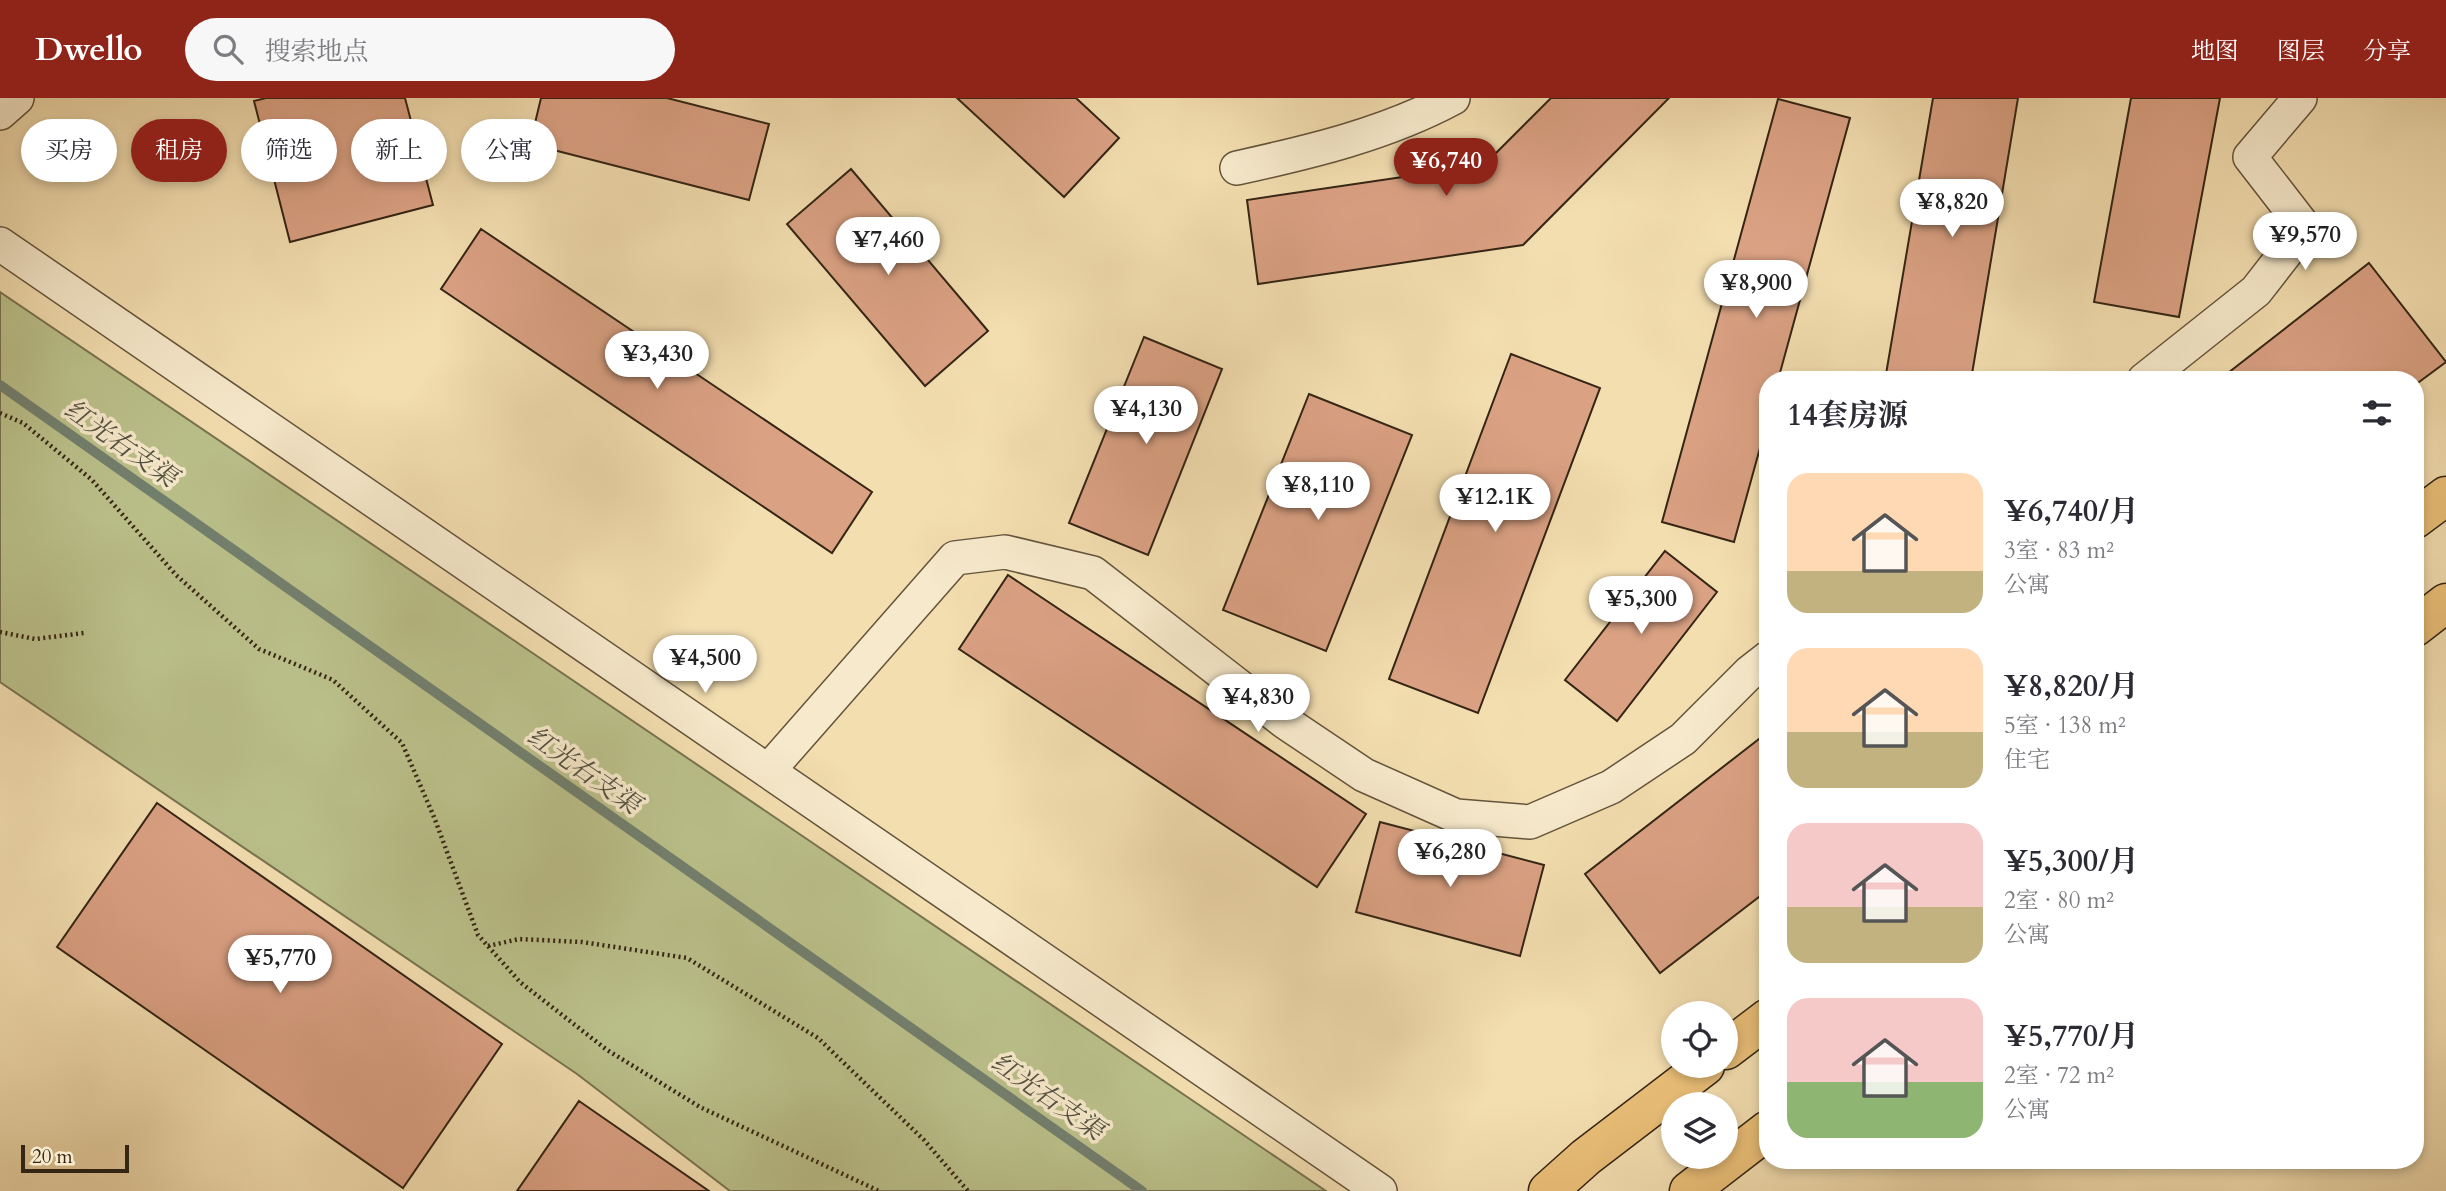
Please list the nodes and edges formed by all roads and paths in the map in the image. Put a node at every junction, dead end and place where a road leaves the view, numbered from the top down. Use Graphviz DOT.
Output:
graph roads {
  1 [pos="17,98"];
  2 [pos="1453,98"];
  3 [pos="2301,98"];
  4 [pos="0,113"];
  5 [pos="1237,169"];
  6 [pos="0,244"];
  7 [pos="2155,371"];
  8 [pos="0,412"];
  9 [pos="2446,496"];
  10 [pos="2424,512"];
  11 [pos="2446,603"];
  12 [pos="2424,620"];
  13 [pos="0,632"];
  14 [pos="84,633"];
  15 [pos="1759,665"];
  16 [pos="768,771"];
  17 [pos="488,947"];
  18 [pos="1759,1025"];
  19 [pos="1738,1041"];
  20 [pos="1689,1078"];
  21 [pos="1759,1137"];
  22 [pos="879,1191"];
  23 [pos="968,1191"];
  24 [pos="1380,1191"];
  25 [pos="1548,1191"];
  26 [pos="1689,1191"];
  1 -- 4 [label="street"];
  2 -- 5 [label="street"];
  3 -- 7 [label="street"];
  6 -- 16 [label="street"];
  8 -- 17 [label="path"];
  9 -- 10 [label="main road"];
  11 -- 12 [label="main road"];
  13 -- 14 [label="path"];
  15 -- 16 [label="street"];
  16 -- 24 [label="street"];
  17 -- 22 [label="path"];
  17 -- 23 [label="path"];
  18 -- 19 [label="main road"];
  20 -- 25 [label="main road"];
  21 -- 26 [label="main road"];
}
